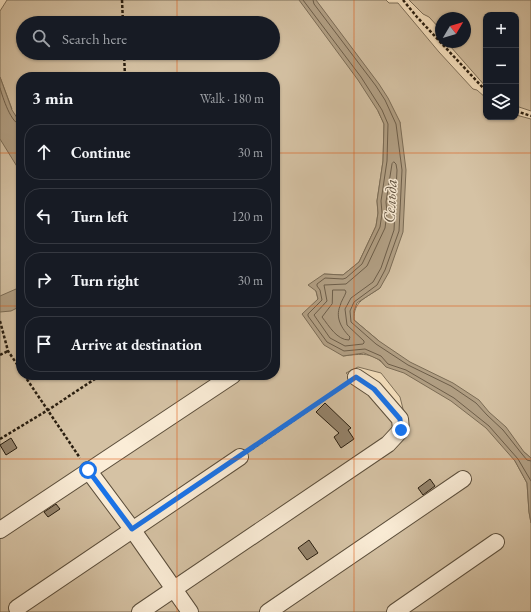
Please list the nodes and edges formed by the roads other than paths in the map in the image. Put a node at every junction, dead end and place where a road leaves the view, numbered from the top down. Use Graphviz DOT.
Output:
graph roads {
  1 [pos="356,377"];
  2 [pos="225,380"];
  3 [pos="240,457"];
  4 [pos="88,470"];
  5 [pos="463,479"];
  6 [pos="132,529"];
  7 [pos="0,530"];
  8 [pos="496,542"];
  9 [pos="174,589"];
  10 [pos="17,608"];
  11 [pos="140,612"];
  12 [pos="190,612"];
  13 [pos="268,612"];
  14 [pos="396,612"];
  1 -- 9 [label="lane"];
  2 -- 4 [label="lane"];
  3 -- 6 [label="lane"];
  4 -- 6 [label="lane"];
  4 -- 7 [label="lane"];
  5 -- 13 [label="lane"];
  6 -- 9 [label="lane"];
  6 -- 10 [label="lane"];
  8 -- 14 [label="lane"];
  9 -- 11 [label="lane"];
  9 -- 12 [label="lane"];
}
